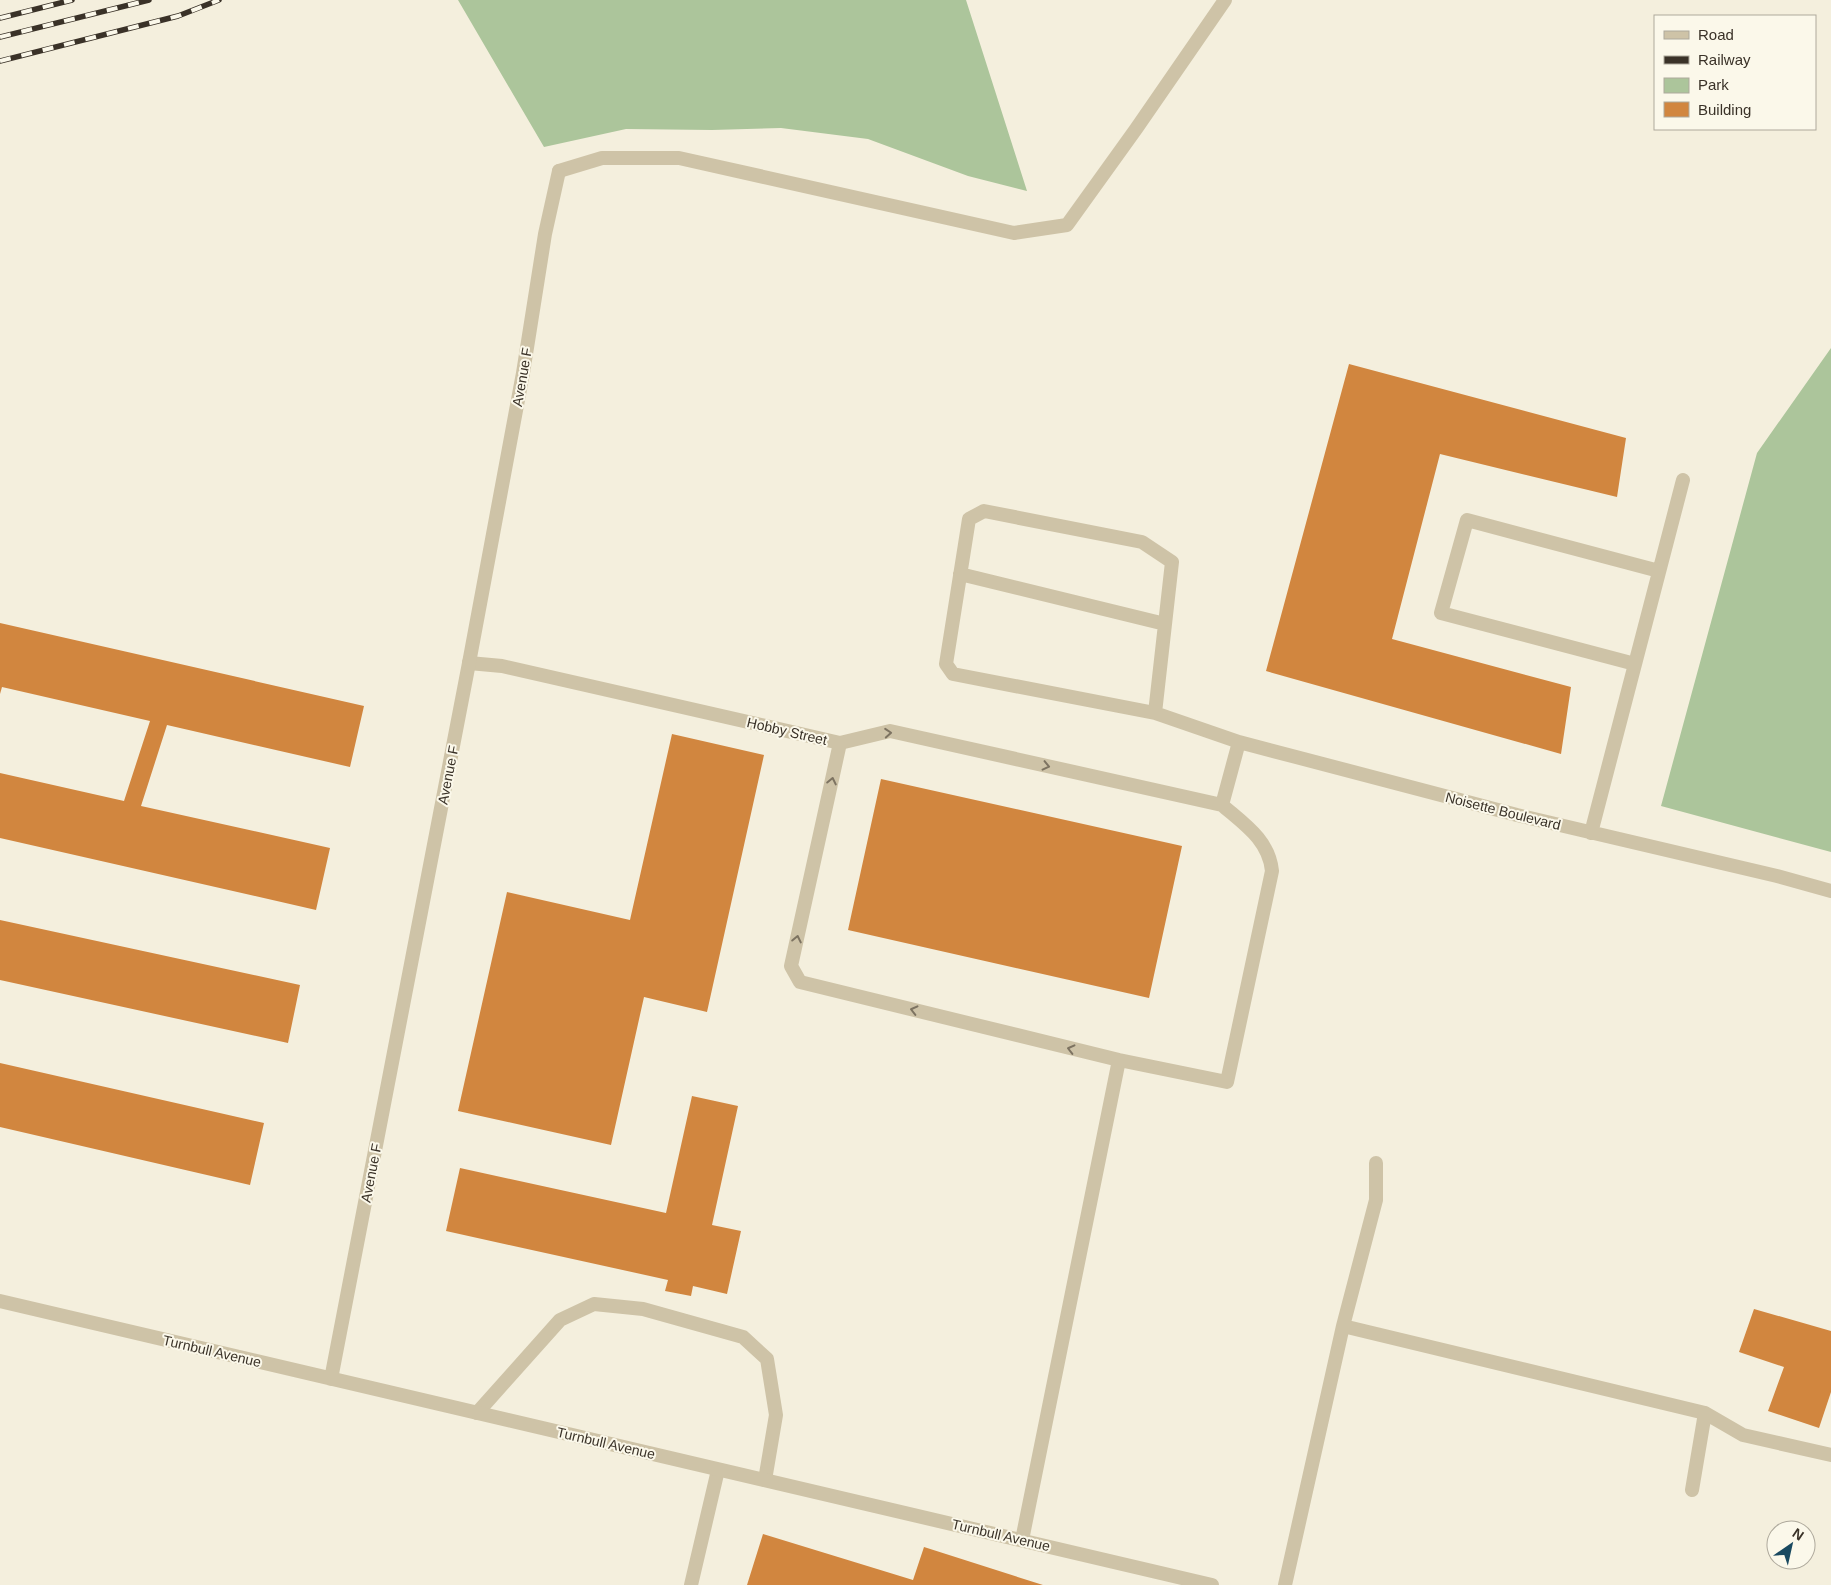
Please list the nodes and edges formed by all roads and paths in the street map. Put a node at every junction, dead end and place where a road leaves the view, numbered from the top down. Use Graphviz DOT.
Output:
graph roads {
  1 [pos="1225,0"];
  2 [pos="1683,480"];
  3 [pos="1660,572"];
  4 [pos="960,574"];
  5 [pos="1165,624"];
  6 [pos="469,663"];
  7 [pos="1635,664"];
  8 [pos="1155,713"];
  9 [pos="1239,742"];
  10 [pos="840,743"];
  11 [pos="1222,805"];
  12 [pos="1590,833"];
  13 [pos="1831,890"];
  14 [pos="1119,1060"];
  15 [pos="1376,1163"];
  16 [pos="0,1302"];
  17 [pos="1343,1326"];
  18 [pos="332,1379"];
  19 [pos="477,1413"];
  20 [pos="1705,1413"];
  21 [pos="1831,1455"];
  22 [pos="718,1470"];
  23 [pos="765,1480"];
  24 [pos="1692,1490"];
  25 [pos="1022,1540"];
  26 [pos="690,1585"];
  27 [pos="1212,1585"];
  28 [pos="1284,1585"];
  1 -- 6 [label="street, Avenue F"];
  2 -- 3 [label="street"];
  3 -- 7 [label="street"];
  3 -- 7 [label="street"];
  4 -- 5 [label="street"];
  4 -- 5 [label="street, Noisette Boulevard"];
  4 -- 8 [label="street, Noisette Boulevard"];
  5 -- 8 [label="street"];
  6 -- 10 [label="street, Hobby Street"];
  6 -- 18 [label="street, Avenue F"];
  7 -- 12 [label="street"];
  8 -- 9 [label="street, Noisette Boulevard"];
  9 -- 11 [label="street"];
  9 -- 12 [label="street, Noisette Boulevard"];
  10 -- 11 [label="street, Hobby Street, one-way"];
  14 -- 10 [label="street, one-way"];
  11 -- 14 [label="street"];
  12 -- 13 [label="street, Noisette Boulevard"];
  14 -- 25 [label="street"];
  15 -- 17 [label="street"];
  16 -- 18 [label="street, Turnbull Avenue"];
  17 -- 20 [label="street"];
  17 -- 28 [label="street"];
  18 -- 19 [label="street, Turnbull Avenue"];
  19 -- 22 [label="street, Turnbull Avenue"];
  19 -- 23 [label="street"];
  20 -- 21 [label="street"];
  20 -- 24 [label="street"];
  22 -- 23 [label="street, Turnbull Avenue"];
  22 -- 26 [label="street"];
  23 -- 25 [label="street, Turnbull Avenue"];
  25 -- 27 [label="street, Turnbull Avenue"];
}
